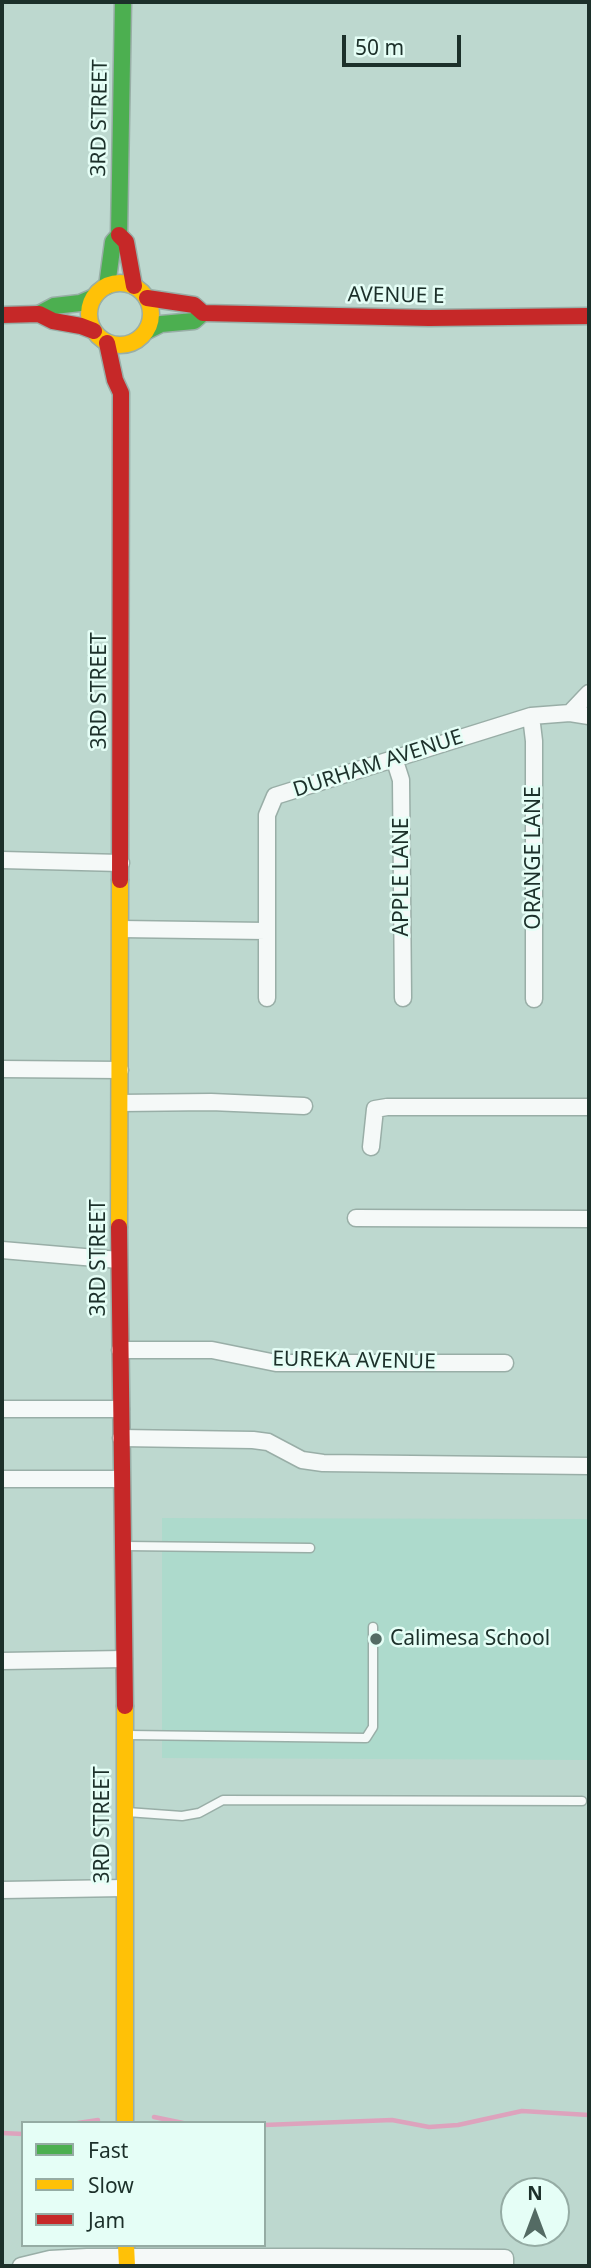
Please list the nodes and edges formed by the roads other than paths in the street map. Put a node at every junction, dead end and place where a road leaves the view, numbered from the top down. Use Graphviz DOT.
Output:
graph roads {
  1 [pos="123,2"];
  2 [pos="119,235"];
  3 [pos="107,286"];
  4 [pos="134,286"];
  5 [pos="94,297"];
  6 [pos="147,298"];
  7 [pos="203,313"];
  8 [pos="38,314"];
  9 [pos="2,315"];
  10 [pos="589,316"];
  11 [pos="94,331"];
  12 [pos="147,331"];
  13 [pos="107,343"];
  14 [pos="133,343"];
  15 [pos="121,393"];
  16 [pos="589,693"];
  17 [pos="570,713"];
  18 [pos="531,716"];
  19 [pos="589,716"];
  20 [pos="394,758"];
  21 [pos="2,860"];
  22 [pos="121,863"];
  23 [pos="121,929"];
  24 [pos="266,931"];
  25 [pos="267,998"];
  26 [pos="403,998"];
  27 [pos="534,999"];
  28 [pos="2,1069"];
  29 [pos="120,1070"];
  30 [pos="120,1103"];
  31 [pos="304,1106"];
  32 [pos="589,1107"];
  33 [pos="371,1147"];
  34 [pos="356,1218"];
  35 [pos="589,1219"];
  36 [pos="2,1250"];
  37 [pos="119,1260"];
  38 [pos="120,1350"];
  39 [pos="505,1363"];
  40 [pos="2,1409"];
  41 [pos="121,1409"];
  42 [pos="121,1438"];
  43 [pos="589,1466"];
  44 [pos="2,1479"];
  45 [pos="121,1479"];
  46 [pos="121,1546"];
  47 [pos="310,1548"];
  48 [pos="373,1627"];
  49 [pos="124,1659"];
  50 [pos="2,1661"];
  51 [pos="125,1735"];
  52 [pos="582,1801"];
  53 [pos="124,1812"];
  54 [pos="124,1888"];
  55 [pos="2,1890"];
  56 [pos="125,2121"];
  57 [pos="127,2257"];
  58 [pos="316,2261"];
  59 [pos="505,2262"];
  60 [pos="21,2266"];
  1 -- 2 [label="street, 3RD STREET"];
  2 -- 3 [label="street, 3RD STREET"];
  2 -- 4 [label="street, 3RD STREET"];
  3 -- 4 [label="street"];
  3 -- 5 [label="street"];
  4 -- 6 [label="street"];
  5 -- 8 [label="street"];
  5 -- 11 [label="street"];
  6 -- 7 [label="street, AVENUE E"];
  6 -- 12 [label="street"];
  7 -- 10 [label="street, AVENUE E"];
  7 -- 12 [label="street, AVENUE E"];
  8 -- 9 [label="street"];
  8 -- 11 [label="street"];
  11 -- 13 [label="street"];
  12 -- 14 [label="street"];
  13 -- 14 [label="street"];
  13 -- 15 [label="street, 3RD STREET"];
  14 -- 15 [label="street, 3RD STREET"];
  15 -- 22 [label="street, 3RD STREET"];
  16 -- 17 [label="street"];
  17 -- 18 [label="street, DURHAM AVENUE"];
  17 -- 19 [label="street, DURHAM AVENUE"];
  18 -- 20 [label="street, DURHAM AVENUE"];
  18 -- 27 [label="street, ORANGE LANE"];
  20 -- 24 [label="street, DURHAM AVENUE"];
  20 -- 26 [label="street, APPLE LANE"];
  21 -- 22 [label="street"];
  22 -- 23 [label="street, 3RD STREET"];
  23 -- 24 [label="street"];
  23 -- 29 [label="street, 3RD STREET"];
  24 -- 25 [label="street, DURHAM AVENUE"];
  28 -- 29 [label="street"];
  29 -- 30 [label="street, 3RD STREET"];
  30 -- 31 [label="street"];
  30 -- 37 [label="street, 3RD STREET"];
  32 -- 33 [label="street"];
  34 -- 35 [label="street"];
  36 -- 37 [label="street"];
  37 -- 38 [label="street, 3RD STREET"];
  38 -- 39 [label="street, EUREKA AVENUE"];
  38 -- 41 [label="street, 3RD STREET"];
  40 -- 41 [label="street"];
  41 -- 42 [label="street, 3RD STREET"];
  42 -- 43 [label="street"];
  42 -- 45 [label="street, 3RD STREET"];
  44 -- 45 [label="street"];
  45 -- 46 [label="street, 3RD STREET"];
  46 -- 47 [label="lane"];
  46 -- 49 [label="street, 3RD STREET"];
  48 -- 51 [label="lane"];
  49 -- 50 [label="street"];
  49 -- 51 [label="street, 3RD STREET"];
  51 -- 53 [label="street, 3RD STREET"];
  52 -- 53 [label="lane"];
  53 -- 54 [label="street, 3RD STREET"];
  54 -- 55 [label="street"];
  54 -- 56 [label="street, 3RD STREET"];
  57 -- 58 [label="street"];
  57 -- 60 [label="street"];
  58 -- 59 [label="street"];
}
